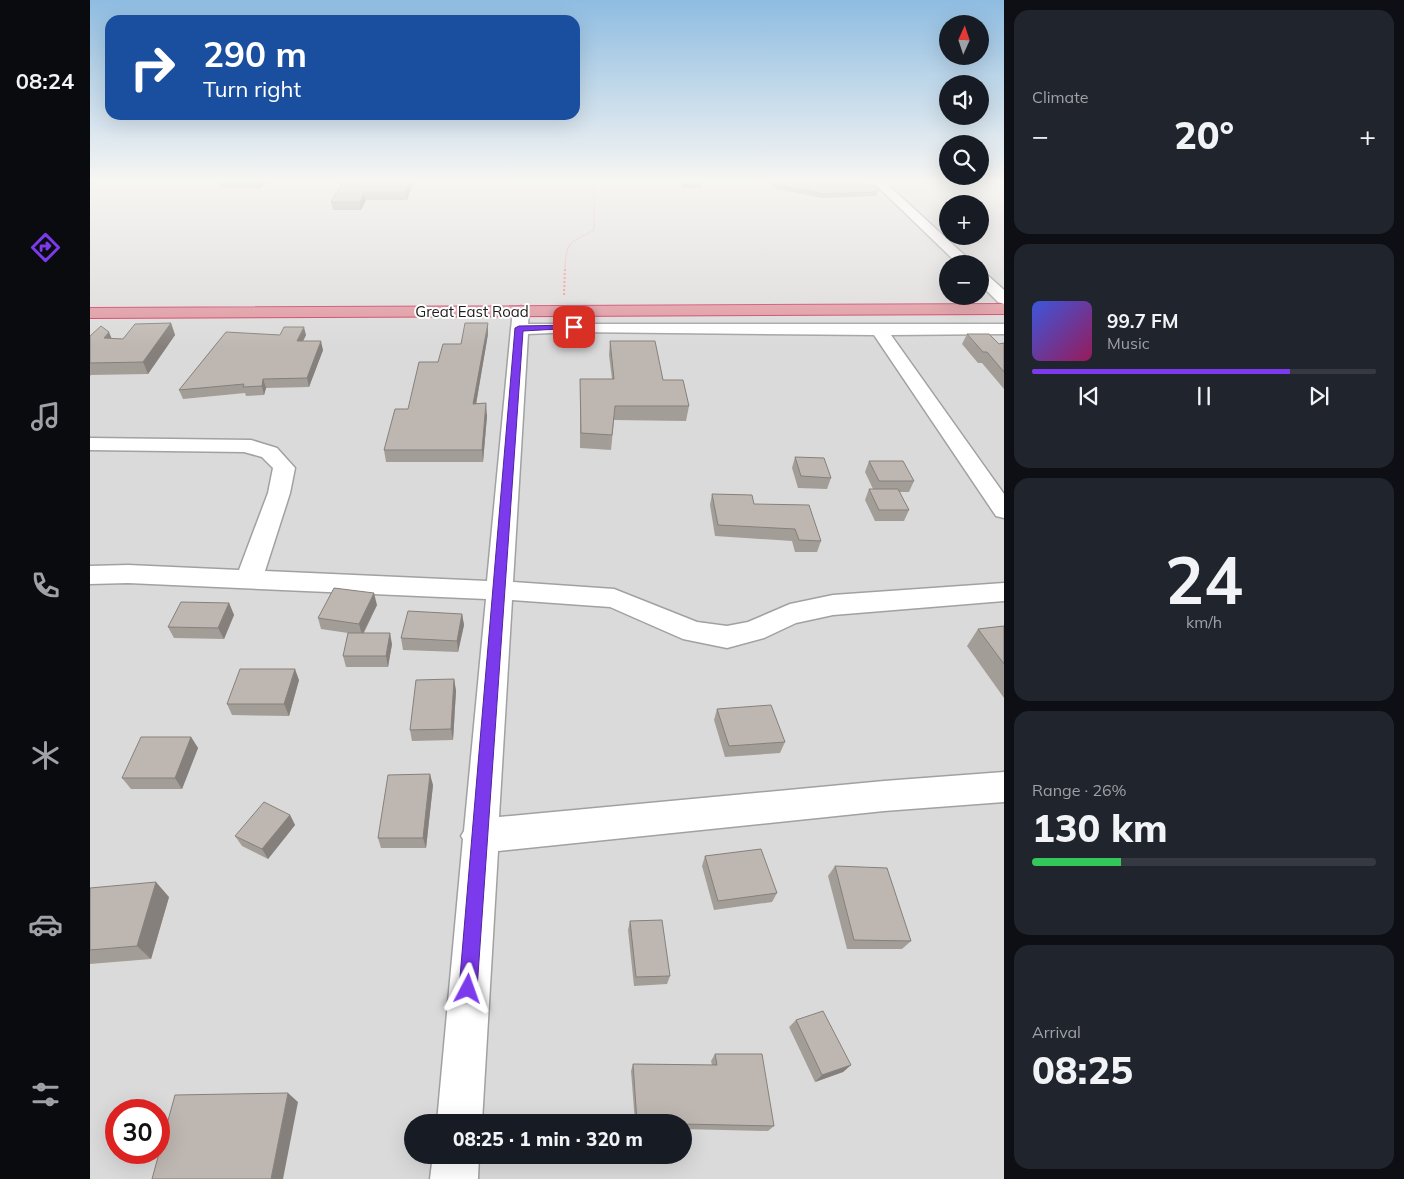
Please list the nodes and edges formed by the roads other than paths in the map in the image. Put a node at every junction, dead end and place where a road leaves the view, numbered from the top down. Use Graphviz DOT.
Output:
graph roads {
  1 [pos="938,237"];
  2 [pos="957,255"];
  3 [pos="989,285"];
  4 [pos="1004,299"];
  5 [pos="1004,309"];
  6 [pos="90,312"];
  7 [pos="520,320"];
  8 [pos="1004,329"];
  9 [pos="879,330"];
  10 [pos="90,444"];
  11 [pos="1004,511"];
  12 [pos="90,575"];
  13 [pos="249,579"];
  14 [pos="498,590"];
  15 [pos="1004,592"];
  16 [pos="1004,787"];
  17 [pos="479,836"];
  18 [pos="459,1114"];
  19 [pos="455,1164"];
  20 [pos="454,1179"];
  1 -- 2 [label="street"];
  3 -- 4 [label="street"];
  5 -- 7 [label="highway, Great East Road"];
  6 -- 7 [label="highway, Great East Road"];
  7 -- 9 [label="street"];
  7 -- 14 [label="street"];
  8 -- 9 [label="street"];
  9 -- 11 [label="street"];
  10 -- 13 [label="street"];
  12 -- 13 [label="street"];
  13 -- 14 [label="street"];
  14 -- 15 [label="street"];
  14 -- 17 [label="street"];
  16 -- 17 [label="street"];
  17 -- 18 [label="street"];
  19 -- 20 [label="street"];
}
